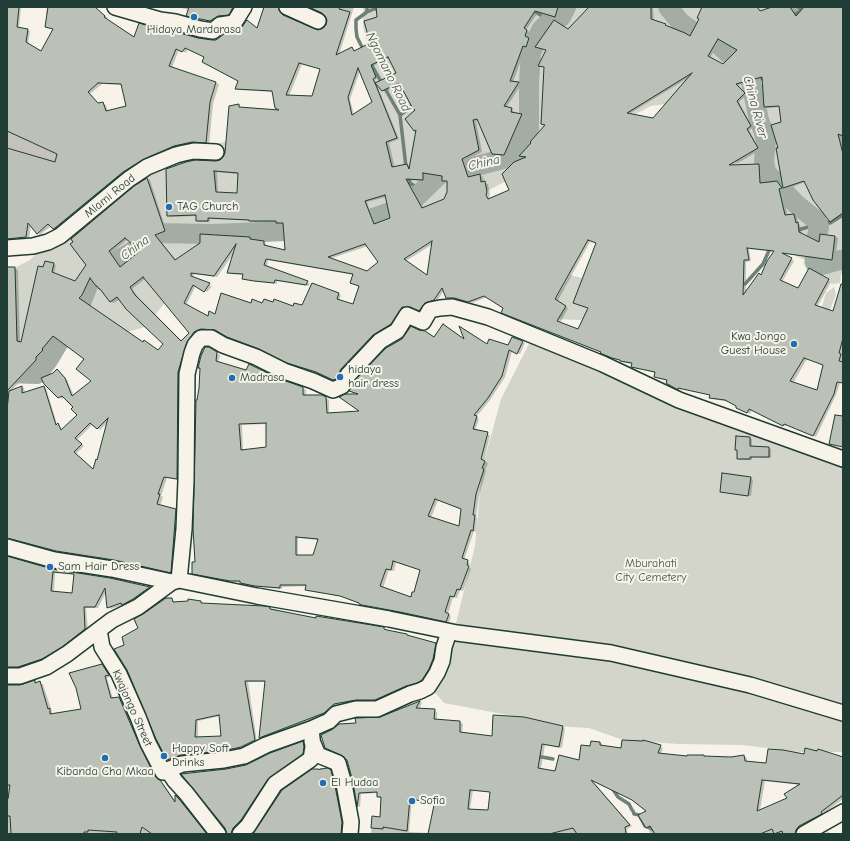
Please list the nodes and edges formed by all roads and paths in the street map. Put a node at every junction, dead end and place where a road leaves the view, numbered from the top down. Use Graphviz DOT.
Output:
graph roads {
  1 [pos="115,7"];
  2 [pos="244,7"];
  3 [pos="287,7"];
  4 [pos="318,21"];
  5 [pos="216,152"];
  6 [pos="7,248"];
  7 [pos="843,458"];
  8 [pos="7,546"];
  9 [pos="176,581"];
  10 [pos="99,630"];
  11 [pos="449,632"];
  12 [pos="7,676"];
  13 [pos="843,713"];
  14 [pos="312,735"];
  15 [pos="163,772"];
  16 [pos="843,812"];
  17 [pos="218,834"];
  18 [pos="240,834"];
  19 [pos="350,834"];
  20 [pos="804,834"];
  1 -- 2 [label="street"];
  3 -- 4 [label="street"];
  5 -- 6 [label="street, Mlami Road"];
  7 -- 9 [label="street"];
  8 -- 9 [label="street"];
  9 -- 10 [label="street"];
  9 -- 11 [label="street"];
  10 -- 12 [label="street"];
  10 -- 15 [label="street, Kwajongo Street"];
  11 -- 13 [label="street"];
  11 -- 14 [label="street"];
  14 -- 15 [label="street"];
  14 -- 18 [label="street"];
  14 -- 19 [label="street"];
  15 -- 17 [label="street, Kwajongo Street"];
  16 -- 20 [label="street"];
}
